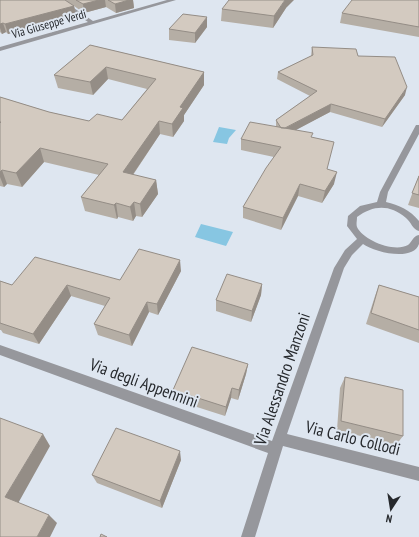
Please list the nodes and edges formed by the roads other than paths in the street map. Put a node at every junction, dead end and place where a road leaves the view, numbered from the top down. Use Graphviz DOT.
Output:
graph roads {
  1 [pos="59,0"];
  2 [pos="174,0"];
  3 [pos="93,23"];
  4 [pos="0,49"];
  5 [pos="419,127"];
  6 [pos="381,205"];
  7 [pos="418,225"];
  8 [pos="419,238"];
  9 [pos="362,240"];
  10 [pos="406,250"];
  11 [pos="419,254"];
  12 [pos="0,350"];
  13 [pos="278,443"];
  14 [pos="419,474"];
  15 [pos="248,537"];
  1 -- 3 [label="street"];
  2 -- 3 [label="street, Via Giuseppe Verdi"];
  3 -- 4 [label="street, Via Giuseppe Verdi"];
  5 -- 6 [label="street"];
  6 -- 7 [label="street"];
  6 -- 9 [label="street"];
  8 -- 10 [label="street"];
  9 -- 10 [label="street"];
  9 -- 13 [label="street, Via Alessandro Manzoni"];
  10 -- 11 [label="street"];
  12 -- 13 [label="street, Via degli Appennini"];
  13 -- 14 [label="street, Via Carlo Collodi"];
  13 -- 15 [label="street, Via Alessandro Manzoni"];
}
